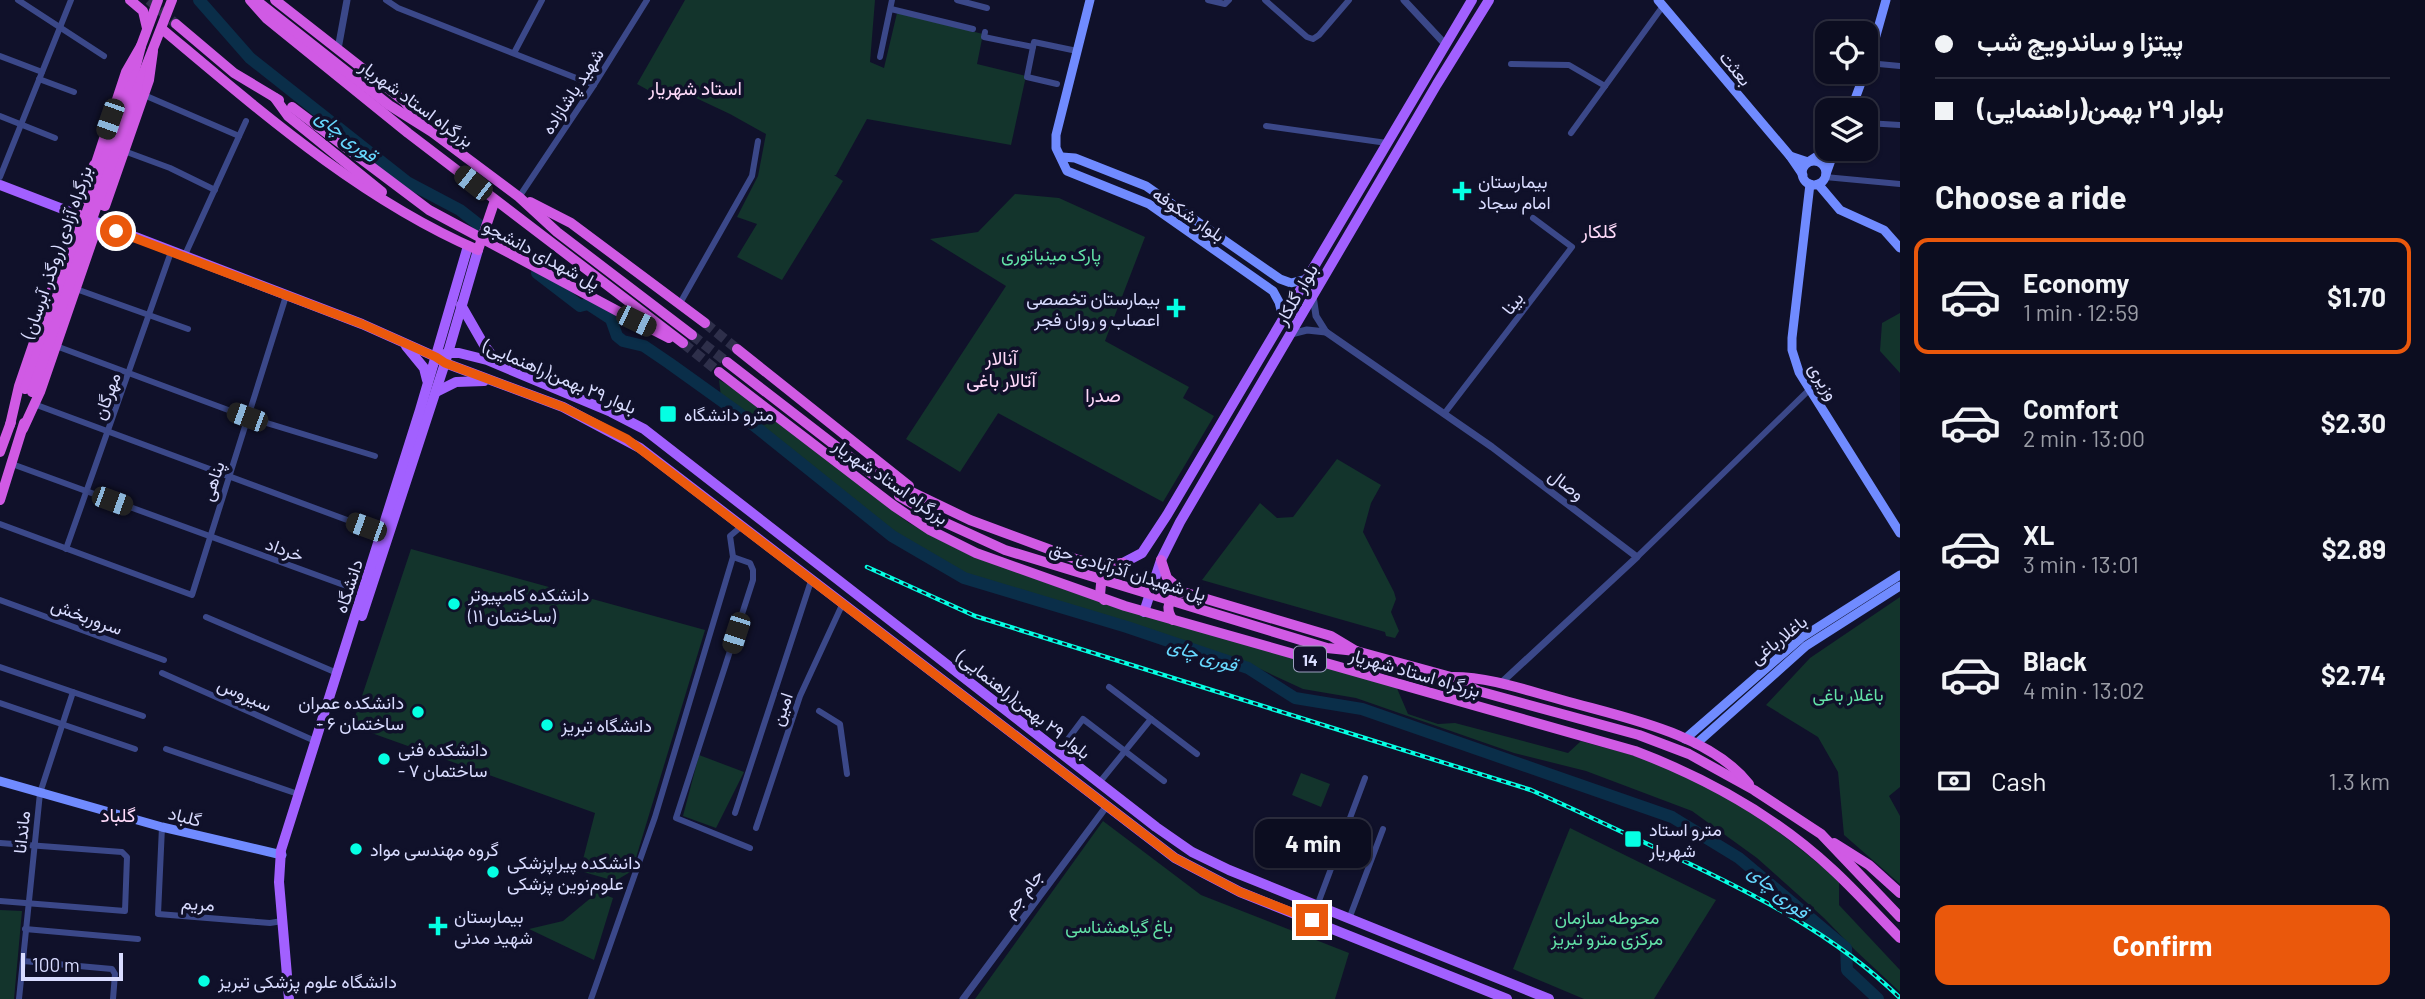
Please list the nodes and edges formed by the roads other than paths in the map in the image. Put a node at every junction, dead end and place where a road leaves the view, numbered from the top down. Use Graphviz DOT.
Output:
graph roads {
  1 [pos="18,0"];
  2 [pos="71,0"];
  3 [pos="130,0"];
  4 [pos="158,0"];
  5 [pos="253,0"];
  6 [pos="275,0"];
  7 [pos="347,0"];
  8 [pos="386,0"];
  9 [pos="542,0"];
  10 [pos="647,0"];
  11 [pos="892,0"];
  12 [pos="957,0"];
  13 [pos="1090,0"];
  14 [pos="1208,0"];
  15 [pos="1265,0"];
  16 [pos="1404,0"];
  17 [pos="1472,0"];
  18 [pos="1489,0"];
  19 [pos="1886,0"];
  20 [pos="1228,1"];
  21 [pos="1345,1"];
  22 [pos="1661,3"];
  23 [pos="171,5"];
  24 [pos="987,8"];
  25 [pos="891,9"];
  26 [pos="176,24"];
  27 [pos="60,27"];
  28 [pos="1878,27"];
  29 [pos="147,29"];
  30 [pos="162,29"];
  31 [pos="973,29"];
  32 [pos="985,32"];
  33 [pos="1445,44"];
  34 [pos="141,46"];
  35 [pos="1033,47"];
  36 [pos="338,49"];
  37 [pos="1077,51"];
  38 [pos="513,53"];
  39 [pos="104,55"];
  40 [pos="0,56"];
  41 [pos="880,57"];
  42 [pos="1511,64"];
  43 [pos="1900,66"];
  44 [pos="1878,67"];
  45 [pos="41,76"];
  46 [pos="1057,84"];
  47 [pos="594,85"];
  48 [pos="1605,86"];
  49 [pos="137,89"];
  50 [pos="74,92"];
  51 [pos="275,98"];
  52 [pos="0,116"];
  53 [pos="246,121"];
  54 [pos="21,124"];
  55 [pos="1878,124"];
  56 [pos="1900,125"];
  57 [pos="1266,126"];
  58 [pos="432,132"];
  59 [pos="1572,133"];
  60 [pos="239,136"];
  61 [pos="55,138"];
  62 [pos="758,141"];
  63 [pos="1387,143"];
  64 [pos="124,151"];
  65 [pos="1790,156"];
  66 [pos="1062,157"];
  67 [pos="1815,157"];
  68 [pos="1829,161"];
  69 [pos="1808,162"];
  70 [pos="94,165"];
  71 [pos="116,175"];
  72 [pos="1802,175"];
  73 [pos="0,177"];
  74 [pos="1820,180"];
  75 [pos="1900,184"];
  76 [pos="0,185"];
  77 [pos="215,190"];
  78 [pos="519,197"];
  79 [pos="495,200"];
  80 [pos="78,214"];
  81 [pos="411,216"];
  82 [pos="1533,218"];
  83 [pos="99,224"];
  84 [pos="473,248"];
  85 [pos="1900,248"];
  86 [pos="171,253"];
  87 [pos="184,257"];
  88 [pos="1280,279"];
  89 [pos="1307,279"];
  90 [pos="1273,290"];
  91 [pos="51,293"];
  92 [pos="74,294"];
  93 [pos="286,296"];
  94 [pos="1313,296"];
  95 [pos="461,305"];
  96 [pos="680,305"];
  97 [pos="149,317"];
  98 [pos="1283,318"];
  99 [pos="705,323"];
  100 [pos="188,328"];
  101 [pos="1326,332"];
  102 [pos="1291,334"];
  103 [pos="692,335"];
  104 [pos="400,341"];
  105 [pos="56,346"];
  106 [pos="737,349"];
  107 [pos="448,353"];
  108 [pos="436,357"];
  109 [pos="487,360"];
  110 [pos="727,362"];
  111 [pos="445,363"];
  112 [pos="502,367"];
  113 [pos="719,372"];
  114 [pos="129,374"];
  115 [pos="482,376"];
  116 [pos="492,381"];
  117 [pos="431,388"];
  118 [pos="1810,389"];
  119 [pos="29,391"];
  120 [pos="34,404"];
  121 [pos="1444,414"];
  122 [pos="247,417"];
  123 [pos="10,425"];
  124 [pos="23,429"];
  125 [pos="108,432"];
  126 [pos="0,452"];
  127 [pos="375,456"];
  128 [pos="12,464"];
  129 [pos="868,471"];
  130 [pos="228,477"];
  131 [pos="88,492"];
  132 [pos="900,496"];
  133 [pos="923,497"];
  134 [pos="0,500"];
  135 [pos="0,524"];
  136 [pos="742,526"];
  137 [pos="366,527"];
  138 [pos="1900,533"];
  139 [pos="209,536"];
  140 [pos="66,549"];
  141 [pos="733,556"];
  142 [pos="1636,557"];
  143 [pos="1079,561"];
  144 [pos="1161,561"];
  145 [pos="1123,563"];
  146 [pos="1900,575"];
  147 [pos="811,578"];
  148 [pos="1900,586"];
  149 [pos="352,588"];
  150 [pos="1069,588"];
  151 [pos="1183,592"];
  152 [pos="0,600"];
  153 [pos="1104,600"];
  154 [pos="843,604"];
  155 [pos="1144,612"];
  156 [pos="206,617"];
  157 [pos="1173,620"];
  158 [pos="905,631"];
  159 [pos="1804,642"];
  160 [pos="895,644"];
  161 [pos="1356,651"];
  162 [pos="164,660"];
  163 [pos="0,667"];
  164 [pos="162,673"];
  165 [pos="337,673"];
  166 [pos="1451,677"];
  167 [pos="1501,683"];
  168 [pos="1110,687"];
  169 [pos="74,692"];
  170 [pos="0,704"];
  171 [pos="819,711"];
  172 [pos="143,716"];
  173 [pos="1151,719"];
  174 [pos="62,724"];
  175 [pos="1685,739"];
  176 [pos="315,741"];
  177 [pos="1696,744"];
  178 [pos="135,749"];
  179 [pos="166,749"];
  180 [pos="1059,751"];
  181 [pos="1124,752"];
  182 [pos="1197,754"];
  183 [pos="847,774"];
  184 [pos="1366,779"];
  185 [pos="0,781"];
  186 [pos="1164,781"];
  187 [pos="1099,783"];
  188 [pos="1754,790"];
  189 [pos="40,793"];
  190 [pos="298,794"];
  191 [pos="1106,807"];
  192 [pos="734,813"];
  193 [pos="162,827"];
  194 [pos="757,828"];
  195 [pos="1383,829"];
  196 [pos="1821,834"];
  197 [pos="0,843"];
  198 [pos="34,846"];
  199 [pos="750,848"];
  200 [pos="282,855"];
  201 [pos="1900,893"];
  202 [pos="0,901"];
  203 [pos="28,903"];
  204 [pos="1317,906"];
  205 [pos="1900,917"];
  206 [pos="1349,919"];
  207 [pos="282,921"];
  208 [pos="25,929"];
  209 [pos="1900,938"];
  210 [pos="138,939"];
  211 [pos="23,961"];
  212 [pos="19,999"];
  213 [pos="113,999"];
  214 [pos="289,999"];
  215 [pos="591,999"];
  216 [pos="963,999"];
  217 [pos="1507,999"];
  218 [pos="1549,999"];
  1 -- 27 [label="street"];
  2 -- 27 [label="street"];
  3 -- 29 [label="highway"];
  4 -- 29 [label="highway"];
  5 -- 58 [label="highway, بزرگراه استاد شهریار"];
  5 -- 79 [label="highway"];
  6 -- 36 [label="highway"];
  7 -- 36 [label="street"];
  8 -- 38 [label="street"];
  9 -- 38 [label="street"];
  10 -- 47 [label="street, شهید پاشازاده"];
  11 -- 25 [label="street"];
  12 -- 24 [label="street"];
  13 -- 37 [label="main road"];
  14 -- 20 [label="street"];
  15 -- 21 [label="street"];
  16 -- 33 [label="street"];
  17 -- 33 [label="main road, بلوار گلکار"];
  18 -- 94 [label="main road, بلوار گلکار"];
  19 -- 28 [label="main road"];
  22 -- 48 [label="street"];
  22 -- 65 [label="main road, بعثت"];
  23 -- 30 [label="highway"];
  25 -- 31 [label="street"];
  25 -- 41 [label="street"];
  26 -- 51 [label="highway"];
  27 -- 39 [label="street"];
  27 -- 45 [label="street"];
  29 -- 34 [label="highway"];
  30 -- 49 [label="highway"];
  30 -- 81 [label="highway"];
  32 -- 35 [label="street"];
  33 -- 63 [label="main road, بلوار گلکار"];
  34 -- 49 [label="highway"];
  34 -- 70 [label="highway"];
  35 -- 37 [label="street"];
  35 -- 46 [label="street"];
  36 -- 58 [label="highway"];
  37 -- 66 [label="main road"];
  38 -- 47 [label="street"];
  40 -- 45 [label="street"];
  42 -- 48 [label="street"];
  43 -- 44 [label="street"];
  45 -- 50 [label="street"];
  45 -- 54 [label="street"];
  47 -- 78 [label="street, شهید پاشازاده"];
  48 -- 59 [label="street"];
  49 -- 60 [label="street"];
  49 -- 64 [label="highway"];
  49 -- 119 [label="highway, بزرگراه آزادی (روگذر آبرسان), bridge"];
  51 -- 79 [label="highway, پل شهدای دانشجو, bridge"];
  51 -- 81 [label="highway"];
  52 -- 54 [label="street"];
  53 -- 60 [label="street"];
  54 -- 61 [label="street"];
  54 -- 73 [label="street"];
  55 -- 56 [label="street"];
  57 -- 63 [label="street"];
  58 -- 78 [label="highway, بزرگراه استاد شهریار"];
  60 -- 77 [label="street"];
  62 -- 96 [label="street"];
  63 -- 89 [label="main road, بلوار گلکار"];
  64 -- 71 [label="highway"];
  64 -- 77 [label="street"];
  65 -- 69 [label="main road"];
  65 -- 72 [label="main road, بعثت"];
  66 -- 88 [label="main road, بلوار شکوفه"];
  66 -- 90 [label="main road, بلوار شکوفه"];
  67 -- 69 [label="main road"];
  68 -- 74 [label="main road, وزیری"];
  69 -- 72 [label="main road"];
  69 -- 74 [label="main road"];
  70 -- 71 [label="highway"];
  70 -- 71 [label="highway"];
  72 -- 74 [label="main road, بعثت"];
  74 -- 75 [label="street"];
  74 -- 85 [label="main road"];
  74 -- 118 [label="main road, وزیری"];
  76 -- 80 [label="main road"];
  77 -- 87 [label="street"];
  78 -- 96 [label="highway"];
  78 -- 103 [label="highway, بزرگراه استاد شهریار"];
  79 -- 84 [label="highway"];
  80 -- 83 [label="main road"];
  80 -- 91 [label="highway"];
  81 -- 84 [label="highway"];
  82 -- 121 [label="street, بینا"];
  83 -- 86 [label="main road"];
  83 -- 92 [label="highway"];
  84 -- 95 [label="main road, دانشگاه"];
  84 -- 108 [label="main road, دانشگاه"];
  86 -- 87 [label="main road"];
  86 -- 97 [label="street, مهرگان"];
  87 -- 93 [label="main road"];
  88 -- 89 [label="main road"];
  88 -- 90 [label="main road"];
  89 -- 98 [label="main road, بلوار گلکار"];
  90 -- 98 [label="main road"];
  91 -- 92 [label="highway"];
  91 -- 123 [label="highway"];
  92 -- 97 [label="street"];
  92 -- 105 [label="highway"];
  93 -- 104 [label="main road"];
  93 -- 122 [label="street, پناهی"];
  94 -- 101 [label="street"];
  94 -- 102 [label="main road, بلوار گلکار"];
  95 -- 107 [label="main road, دانشگاه"];
  95 -- 112 [label="main road"];
  96 -- 99 [label="highway"];
  97 -- 100 [label="street"];
  97 -- 114 [label="street, مهرگان"];
  98 -- 145 [label="main road, بلوار گلکار"];
  101 -- 102 [label="street"];
  101 -- 121 [label="street, وصال"];
  102 -- 144 [label="main road, بلوار گلکار"];
  104 -- 108 [label="main road"];
  104 -- 117 [label="main road"];
  105 -- 114 [label="street"];
  105 -- 120 [label="highway"];
  106 -- 133 [label="highway"];
  107 -- 108 [label="main road, بلوار ٢٩ بهمن(راهنمایی)"];
  107 -- 109 [label="main road, بلوار ٢٩ بهمن(راهنمایی)"];
  107 -- 111 [label="main road, دانشگاه"];
  108 -- 111 [label="main road, بلوار ٢٩ بهمن(راهنمایی)"];
  108 -- 117 [label="main road, دانشگاه"];
  109 -- 112 [label="main road, بلوار ٢٩ بهمن(راهنمایی)"];
  109 -- 115 [label="main road"];
  110 -- 129 [label="highway, بزرگراه استاد شهریار"];
  111 -- 115 [label="main road, بلوار ٢٩ بهمن(راهنمایی)"];
  111 -- 117 [label="main road, دانشگاه"];
  112 -- 158 [label="main road, بلوار ٢٩ بهمن(راهنمایی)"];
  113 -- 150 [label="highway, بزرگراه استاد شهریار / 14"];
  114 -- 122 [label="street"];
  114 -- 125 [label="street, مهرگان"];
  115 -- 116 [label="main road, بلوار ٢٩ بهمن(راهنمایی)"];
  116 -- 117 [label="main road"];
  116 -- 136 [label="main road, بلوار ٢٩ بهمن(راهنمایی)"];
  117 -- 165 [label="main road, دانشگاه"];
  117 -- 200 [label="main road, دانشگاه"];
  118 -- 138 [label="main road, وزیری"];
  118 -- 142 [label="street"];
  119 -- 123 [label="highway"];
  119 -- 124 [label="highway"];
  120 -- 124 [label="highway"];
  120 -- 125 [label="street"];
  121 -- 142 [label="street, وصال"];
  122 -- 127 [label="street"];
  122 -- 130 [label="street, پناهی"];
  123 -- 126 [label="highway"];
  124 -- 128 [label="highway"];
  125 -- 130 [label="street"];
  125 -- 131 [label="street, مهرگان"];
  128 -- 131 [label="street, خرداد"];
  128 -- 134 [label="highway"];
  129 -- 132 [label="highway, بزرگراه استاد شهریار"];
  129 -- 133 [label="highway"];
  130 -- 137 [label="street"];
  130 -- 139 [label="street, پناهی"];
  131 -- 139 [label="street, خرداد"];
  131 -- 140 [label="street, مهرگان"];
  132 -- 161 [label="highway, پل شهیدان آذرآبادی حق, bridge"];
  133 -- 143 [label="highway"];
  135 -- 140 [label="street"];
  136 -- 141 [label="street"];
  136 -- 147 [label="main road, بلوار ٢٩ بهمن(راهنمایی)"];
  139 -- 140 [label="street, پناهی"];
  139 -- 149 [label="street, خرداد"];
  141 -- 199 [label="street"];
  141 -- 215 [label="street"];
  142 -- 167 [label="street"];
  143 -- 145 [label="highway"];
  143 -- 150 [label="highway"];
  144 -- 151 [label="highway"];
  144 -- 155 [label="main road, بلوار گلکار"];
  145 -- 153 [label="highway"];
  146 -- 159 [label="main road, باغلارباغی"];
  147 -- 154 [label="main road, بلوار ٢٩ بهمن(راهنمایی)"];
  147 -- 192 [label="street"];
  148 -- 159 [label="main road, باغلارباغی"];
  150 -- 153 [label="highway, بزرگراه استاد شهریار / 14"];
  151 -- 157 [label="highway"];
  151 -- 161 [label="highway"];
  152 -- 162 [label="street, سروربخش"];
  153 -- 155 [label="highway, بزرگراه استاد شهریار / 14"];
  154 -- 160 [label="main road, بلوار ٢٩ بهمن(راهنمایی)"];
  154 -- 194 [label="street, امین"];
  155 -- 157 [label="highway, بزرگراه استاد شهریار / 14"];
  156 -- 165 [label="street"];
  157 -- 209 [label="highway, بزرگراه استاد شهریار / 14"];
  158 -- 160 [label="main road"];
  158 -- 180 [label="main road, بلوار ٢٩ بهمن(راهنمایی)"];
  159 -- 175 [label="main road, باغلارباغی"];
  159 -- 177 [label="main road, باغلارباغی"];
  160 -- 191 [label="main road, بلوار ٢٩ بهمن(راهنمایی)"];
  161 -- 166 [label="highway, بزرگراه استاد شهریار"];
  163 -- 169 [label="street"];
  164 -- 176 [label="street, سیروس"];
  165 -- 176 [label="main road, دانشگاه"];
  166 -- 167 [label="highway"];
  166 -- 188 [label="highway, بزرگراه استاد شهریار"];
  167 -- 175 [label="highway"];
  168 -- 173 [label="street"];
  169 -- 172 [label="street"];
  169 -- 174 [label="street, ماندانا"];
  170 -- 174 [label="street"];
  171 -- 183 [label="street"];
  173 -- 181 [label="street"];
  173 -- 182 [label="street"];
  174 -- 178 [label="street"];
  174 -- 189 [label="street, ماندانا"];
  175 -- 177 [label="highway"];
  176 -- 190 [label="main road, دانشگاه"];
  177 -- 188 [label="highway"];
  179 -- 190 [label="street"];
  180 -- 181 [label="street"];
  180 -- 187 [label="main road, بلوار ٢٩ بهمن(راهنمایی)"];
  181 -- 186 [label="street"];
  181 -- 187 [label="street"];
  184 -- 204 [label="street"];
  185 -- 189 [label="main road, گلباد"];
  187 -- 204 [label="main road, بلوار ٢٩ بهمن(راهنمایی)"];
  188 -- 196 [label="highway, بزرگراه استاد شهریار"];
  189 -- 193 [label="main road, گلباد"];
  189 -- 198 [label="street, ماندانا"];
  190 -- 200 [label="main road, دانشگاه"];
  191 -- 216 [label="street, جام جم"];
  191 -- 217 [label="main road, بلوار ٢٩ بهمن(راهنمایی)"];
  193 -- 200 [label="main road, گلباد"];
  193 -- 207 [label="street, مریم"];
  195 -- 206 [label="street"];
  196 -- 201 [label="highway"];
  196 -- 205 [label="highway, بزرگراه استاد شهریار"];
  197 -- 198 [label="street"];
  198 -- 203 [label="street, ماندانا"];
  198 -- 203 [label="street"];
  200 -- 207 [label="main road, دانشگاه"];
  202 -- 203 [label="street"];
  203 -- 208 [label="street, ماندانا"];
  204 -- 206 [label="main road, بلوار ٢٩ بهمن(راهنمایی)"];
  206 -- 218 [label="main road, بلوار ٢٩ بهمن(راهنمایی)"];
  207 -- 214 [label="main road, دانشگاه"];
  208 -- 210 [label="street"];
  208 -- 211 [label="street, ماندانا"];
  211 -- 212 [label="street, ماندانا"];
  211 -- 213 [label="street"];
}
